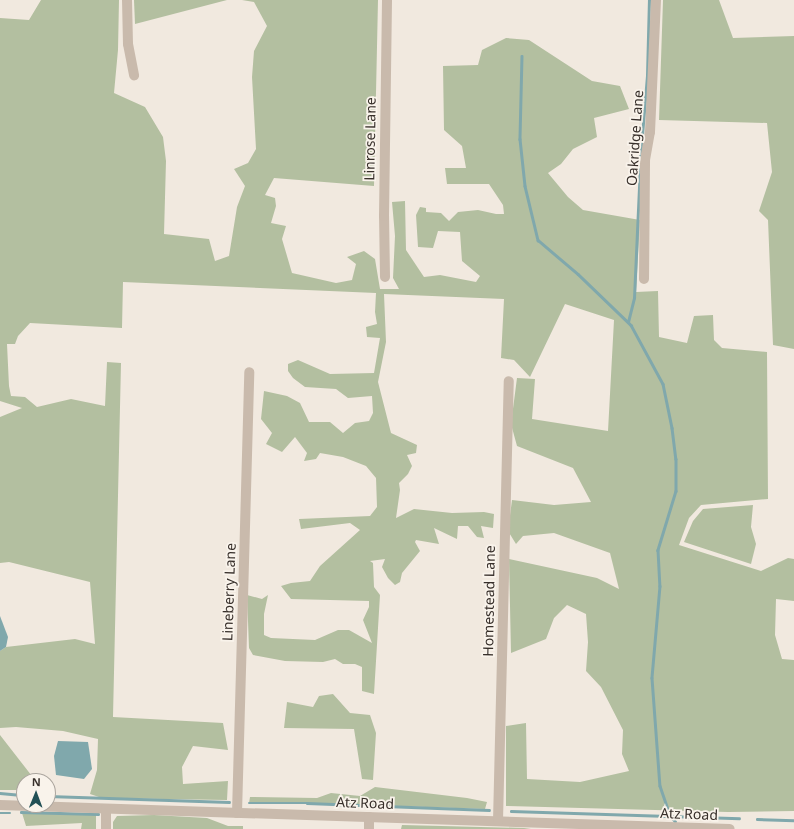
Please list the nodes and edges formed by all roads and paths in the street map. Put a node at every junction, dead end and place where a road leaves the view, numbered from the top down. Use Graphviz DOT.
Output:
graph roads {
  1 [pos="127,0"];
  2 [pos="387,0"];
  3 [pos="656,0"];
  4 [pos="134,75"];
  5 [pos="385,277"];
  6 [pos="644,279"];
  7 [pos="249,372"];
  8 [pos="508,381"];
  9 [pos="0,805"];
  10 [pos="106,809"];
  11 [pos="237,813"];
  12 [pos="369,817"];
  13 [pos="498,821"];
  14 [pos="106,829"];
  15 [pos="369,829"];
  16 [pos="730,829"];
  1 -- 4 [label="street"];
  2 -- 5 [label="street, Linrose Lane"];
  3 -- 6 [label="street, Oakridge Lane"];
  7 -- 11 [label="street, Lineberry Lane"];
  8 -- 13 [label="street, Homestead Lane"];
  9 -- 10 [label="street, Atz Road"];
  10 -- 11 [label="street, Atz Road"];
  10 -- 14 [label="street"];
  11 -- 12 [label="street, Atz Road"];
  12 -- 13 [label="street, Atz Road"];
  12 -- 15 [label="street"];
  13 -- 16 [label="street, Atz Road"];
}
